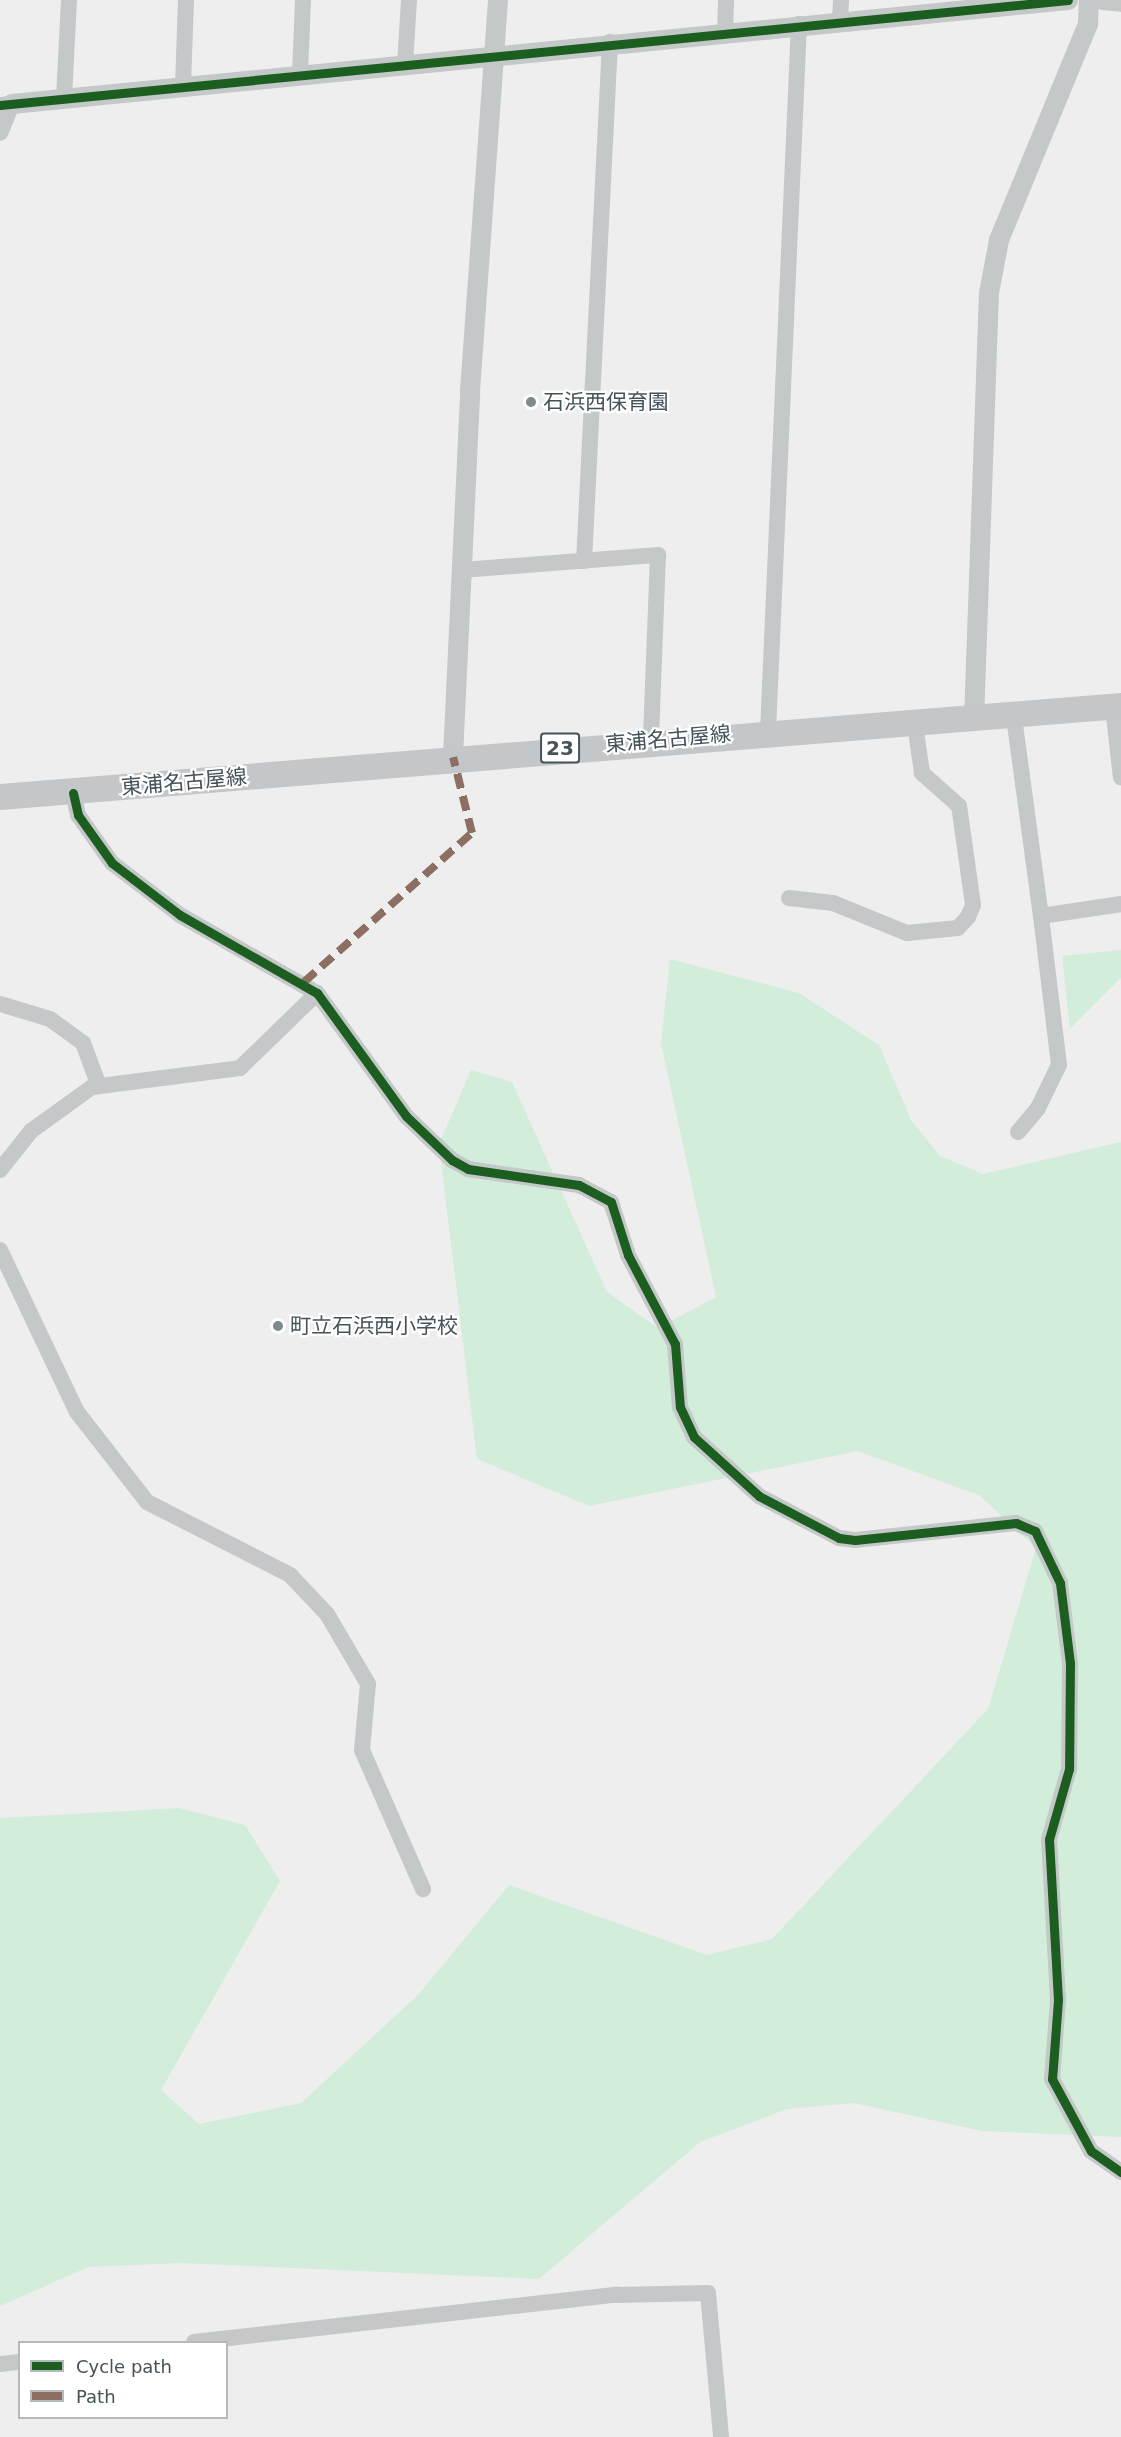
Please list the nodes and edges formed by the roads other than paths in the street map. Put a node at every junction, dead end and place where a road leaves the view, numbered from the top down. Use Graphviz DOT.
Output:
graph roads {
  1 [pos="69,0"];
  2 [pos="186,0"];
  3 [pos="303,0"];
  4 [pos="410,0"];
  5 [pos="498,0"];
  6 [pos="726,0"];
  7 [pos="841,0"];
  8 [pos="1068,0"];
  9 [pos="1089,0"];
  10 [pos="1103,0"];
  11 [pos="1121,3"];
  12 [pos="956,5"];
  13 [pos="840,20"];
  14 [pos="799,24"];
  15 [pos="724,32"];
  16 [pos="609,42"];
  17 [pos="496,55"];
  18 [pos="405,64"];
  19 [pos="300,73"];
  20 [pos="183,86"];
  21 [pos="64,98"];
  22 [pos="6,105"];
  23 [pos="0,133"];
  24 [pos="584,561"];
  25 [pos="462,570"];
  26 [pos="1117,707"];
  27 [pos="1014,717"];
  28 [pos="974,721"];
  29 [pos="915,724"];
  30 [pos="768,731"];
  31 [pos="651,741"];
  32 [pos="453,757"];
  33 [pos="1121,778"];
  34 [pos="72,793"];
  35 [pos="0,797"];
  36 [pos="789,898"];
  37 [pos="1121,904"];
  38 [pos="1041,916"];
  39 [pos="317,993"];
  40 [pos="0,1004"];
  41 [pos="99,1086"];
  42 [pos="1018,1132"];
  43 [pos="0,1170"];
  44 [pos="0,1250"];
  45 [pos="423,1889"];
  46 [pos="1121,2172"];
  47 [pos="212,2341"];
  48 [pos="18,2362"];
  49 [pos="0,2364"];
  50 [pos="721,2437"];
  1 -- 21 [label="street"];
  2 -- 20 [label="street"];
  3 -- 19 [label="street"];
  4 -- 18 [label="street"];
  5 -- 17 [label="street"];
  6 -- 15 [label="street"];
  7 -- 13 [label="street"];
  8 -- 12 [label="street"];
  9 -- 28 [label="street"];
  10 -- 11 [label="street"];
  12 -- 13 [label="street"];
  13 -- 14 [label="street"];
  14 -- 15 [label="street"];
  14 -- 30 [label="street"];
  15 -- 16 [label="street"];
  16 -- 17 [label="street"];
  16 -- 24 [label="street"];
  17 -- 18 [label="street"];
  17 -- 25 [label="street"];
  18 -- 19 [label="street"];
  19 -- 20 [label="street"];
  20 -- 21 [label="street"];
  21 -- 22 [label="street"];
  22 -- 23 [label="street"];
  24 -- 25 [label="street"];
  24 -- 31 [label="street"];
  25 -- 32 [label="street"];
  26 -- 27 [label="main road, 東浦名古屋線 / 23"];
  26 -- 33 [label="street"];
  27 -- 28 [label="main road, 東浦名古屋線 / 23"];
  27 -- 38 [label="street"];
  28 -- 29 [label="main road, 東浦名古屋線 / 23"];
  29 -- 30 [label="main road, 東浦名古屋線 / 23"];
  29 -- 36 [label="street"];
  30 -- 31 [label="main road, 東浦名古屋線 / 23"];
  31 -- 32 [label="main road, 東浦名古屋線 / 23"];
  32 -- 34 [label="main road, 東浦名古屋線 / 23"];
  34 -- 35 [label="main road, 東浦名古屋線 / 23"];
  34 -- 39 [label="street"];
  37 -- 38 [label="street"];
  38 -- 42 [label="street"];
  39 -- 41 [label="street"];
  39 -- 46 [label="street"];
  40 -- 41 [label="street"];
  41 -- 43 [label="street"];
  44 -- 45 [label="street"];
  47 -- 50 [label="street"];
  48 -- 49 [label="street"];
}
